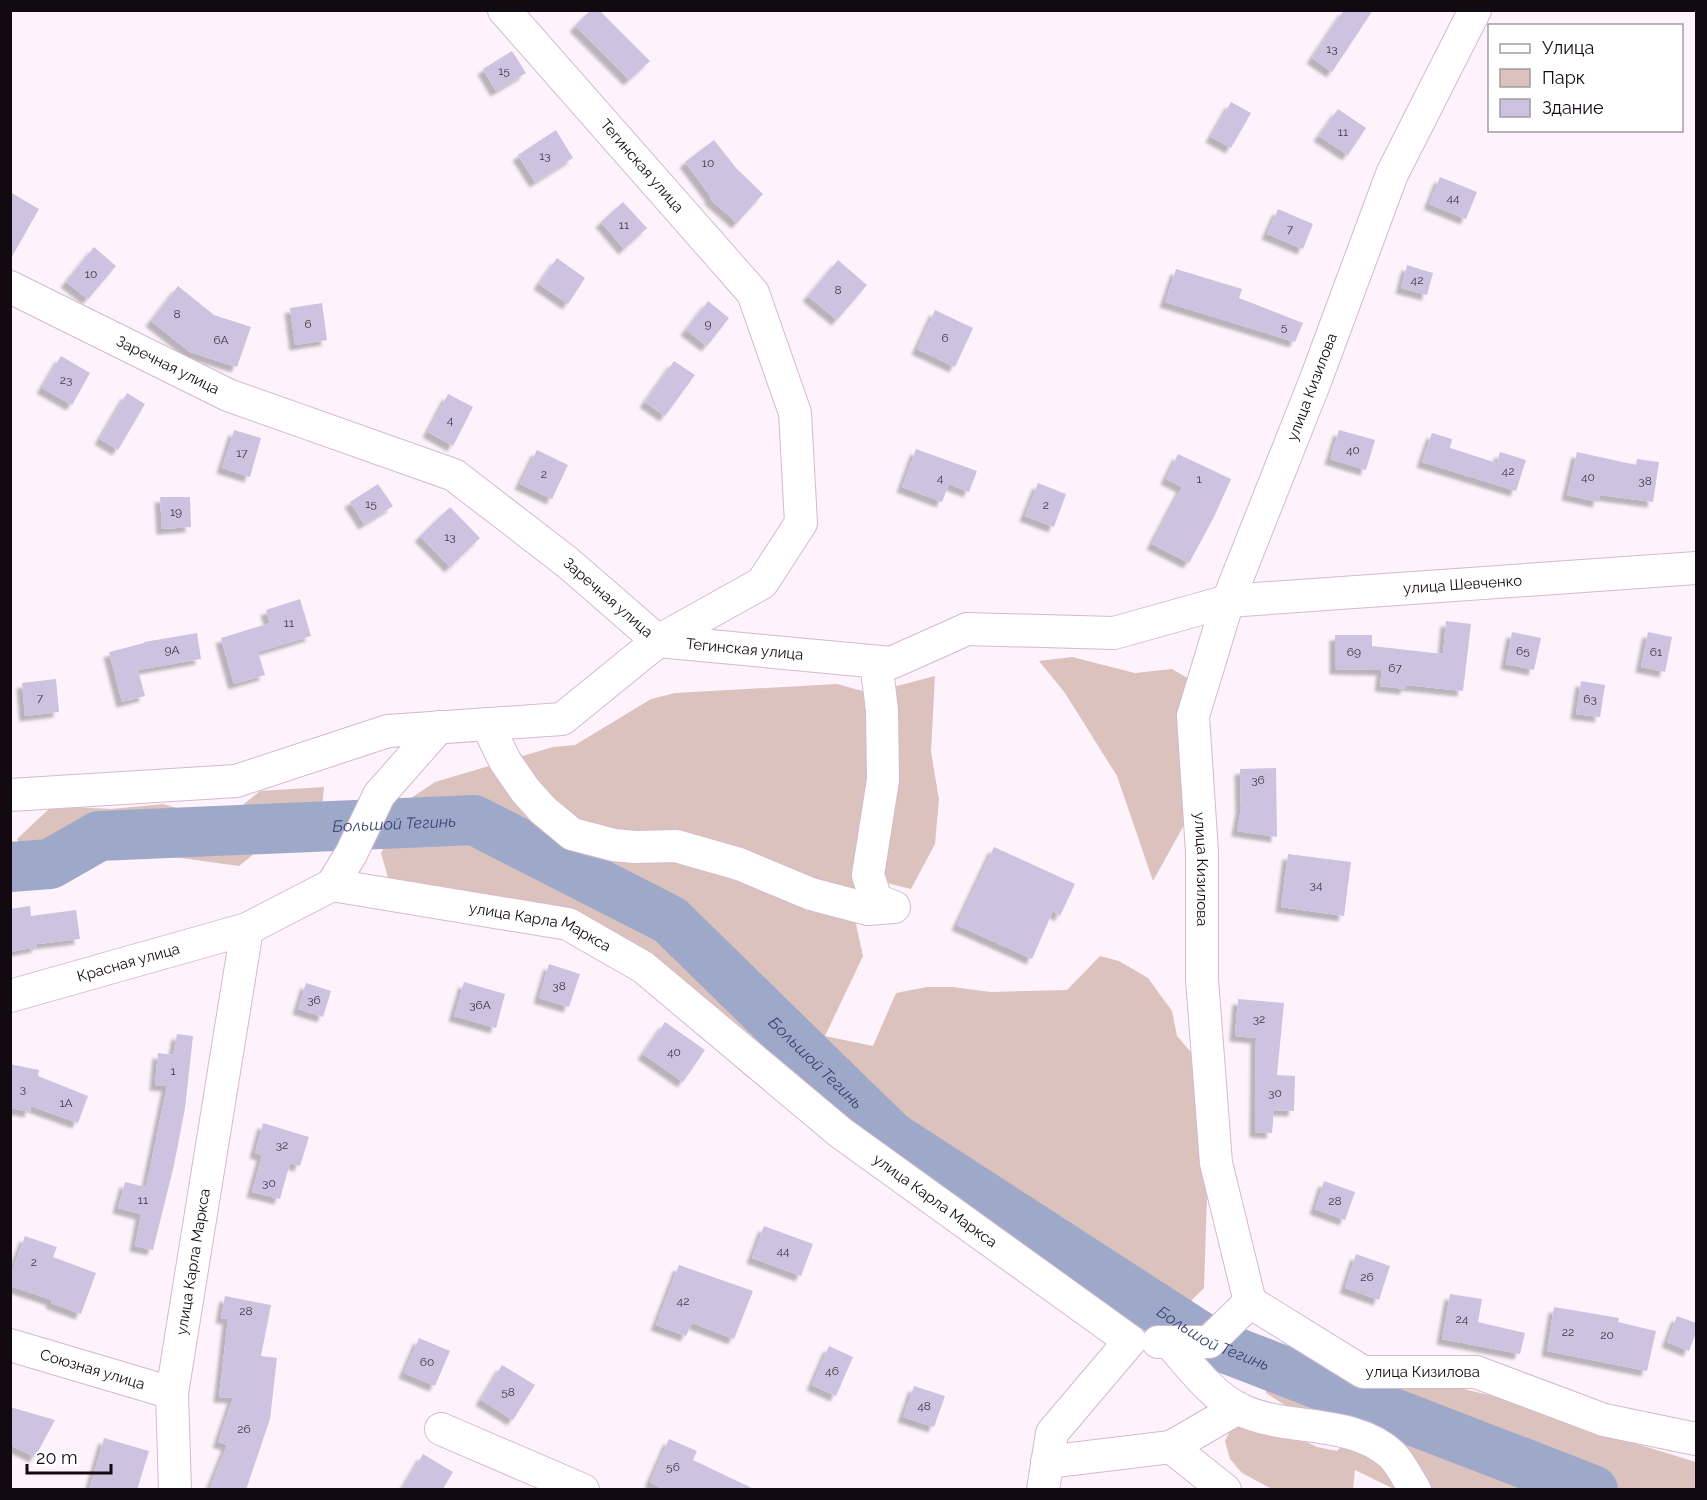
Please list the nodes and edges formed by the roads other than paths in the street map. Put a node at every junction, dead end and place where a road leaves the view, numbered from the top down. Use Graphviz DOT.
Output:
graph roads {
  1 [pos="504,10"];
  2 [pos="1475,10"];
  3 [pos="10,287"];
  4 [pos="1696,568"];
  5 [pos="1227,601"];
  6 [pos="658,642"];
  7 [pos="876,662"];
  8 [pos="487,724"];
  9 [pos="439,727"];
  10 [pos="10,795"];
  11 [pos="332,885"];
  12 [pos="247,929"];
  13 [pos="10,996"];
  14 [pos="1250,1302"];
  15 [pos="1130,1341"];
  16 [pos="1169,1342"];
  17 [pos="10,1345"];
  18 [pos="172,1393"];
  19 [pos="1238,1408"];
  20 [pos="441,1429"];
  21 [pos="1696,1439"];
  22 [pos="1171,1447"];
  23 [pos="1045,1476"];
  24 [pos="175,1490"];
  25 [pos="583,1490"];
  26 [pos="1225,1490"];
  27 [pos="1415,1490"];
  1 -- 6 [label="street, Тегинская улица"];
  2 -- 5 [label="street, улица Кизилова"];
  3 -- 6 [label="street, Заречная улица"];
  4 -- 5 [label="street, улица Шевченко"];
  5 -- 7 [label="street, Тегинская улица"];
  5 -- 14 [label="street, улица Кизилова"];
  6 -- 7 [label="street, Тегинская улица"];
  6 -- 8 [label="street, Заречная улица"];
  7 -- 8 [label="street"];
  8 -- 9 [label="street, Заречная улица"];
  9 -- 10 [label="street, Заречная улица"];
  9 -- 11 [label="street"];
  11 -- 12 [label="street"];
  11 -- 15 [label="street, улица Карла Маркса"];
  12 -- 13 [label="street, Красная улица"];
  12 -- 18 [label="street, улица Карла Маркса"];
  14 -- 16 [label="street"];
  14 -- 21 [label="street, улица Кизилова"];
  15 -- 16 [label="street"];
  15 -- 23 [label="street"];
  16 -- 19 [label="street"];
  17 -- 18 [label="street, Союзная улица"];
  18 -- 24 [label="street, улица Карла Маркса"];
  19 -- 22 [label="street"];
  19 -- 27 [label="street"];
  20 -- 25 [label="street"];
  22 -- 23 [label="street"];
  22 -- 26 [label="street"];
}
